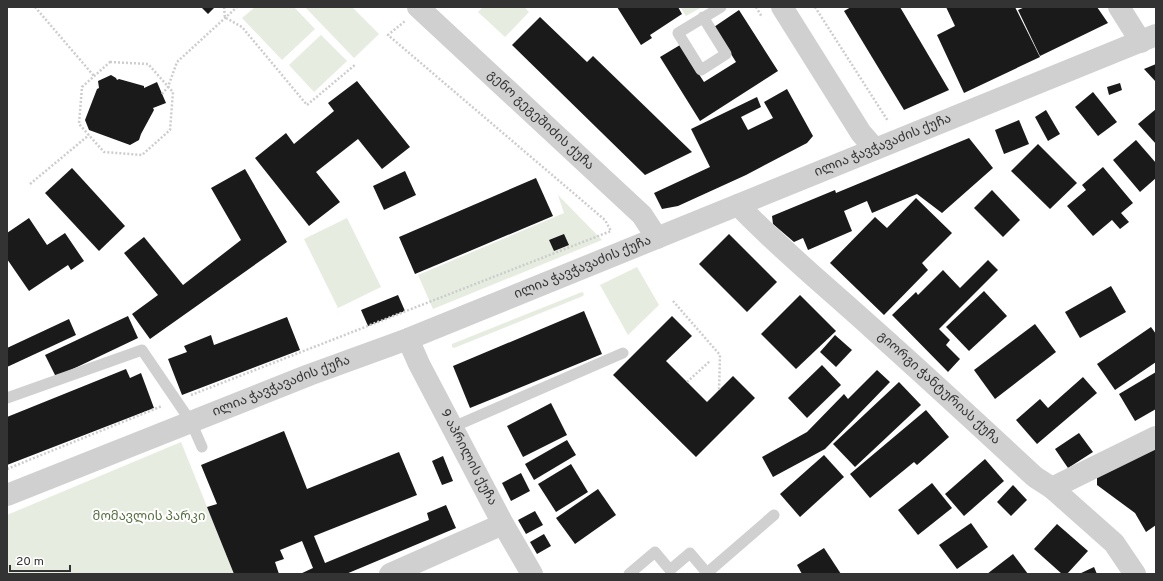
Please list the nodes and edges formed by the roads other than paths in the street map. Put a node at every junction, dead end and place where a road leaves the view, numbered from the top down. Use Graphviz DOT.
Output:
graph roads {
  1 [pos="418,7"];
  2 [pos="721,7"];
  3 [pos="782,7"];
  4 [pos="1119,7"];
  5 [pos="703,18"];
  6 [pos="1148,38"];
  7 [pos="875,149"];
  8 [pos="738,205"];
  9 [pos="657,238"];
  10 [pos="408,339"];
  11 [pos="623,353"];
  12 [pos="7,398"];
  13 [pos="191,422"];
  14 [pos="453,427"];
  15 [pos="1156,437"];
  16 [pos="202,447"];
  17 [pos="1052,488"];
  18 [pos="7,495"];
  19 [pos="774,515"];
  20 [pos="503,524"];
  21 [pos="390,574"];
  22 [pos="532,574"];
  23 [pos="629,574"];
  24 [pos="1135,574"];
  1 -- 9 [label="street, გენო გეგეშიძის ქუჩა"];
  2 -- 5 [label="lane"];
  3 -- 7 [label="street"];
  4 -- 6 [label="street"];
  5 -- 5 [label="lane"];
  6 -- 7 [label="street, ილია ჭავჭავაძის ქუჩა"];
  7 -- 8 [label="street, ილია ჭავჭავაძის ქუჩა"];
  8 -- 9 [label="street, ილია ჭავჭავაძის ქუჩა"];
  8 -- 17 [label="street, გიორგი ჭანტურიას ქუჩა"];
  9 -- 10 [label="street, ილია ჭავჭავაძის ქუჩა"];
  10 -- 13 [label="street, ილია ჭავჭავაძის ქუჩა"];
  10 -- 14 [label="street, 9 აპრილის ქუჩა"];
  11 -- 14 [label="lane"];
  12 -- 13 [label="lane"];
  13 -- 16 [label="lane"];
  13 -- 18 [label="street, ილია ჭავჭავაძის ქუჩა"];
  14 -- 20 [label="street, 9 აპრილის ქუჩა"];
  15 -- 17 [label="street"];
  17 -- 24 [label="street, გიორგი ჭანტურიას ქუჩა"];
  19 -- 23 [label="lane"];
  20 -- 21 [label="street"];
  20 -- 22 [label="street, 9 აპრილის ქუჩა"];
}
